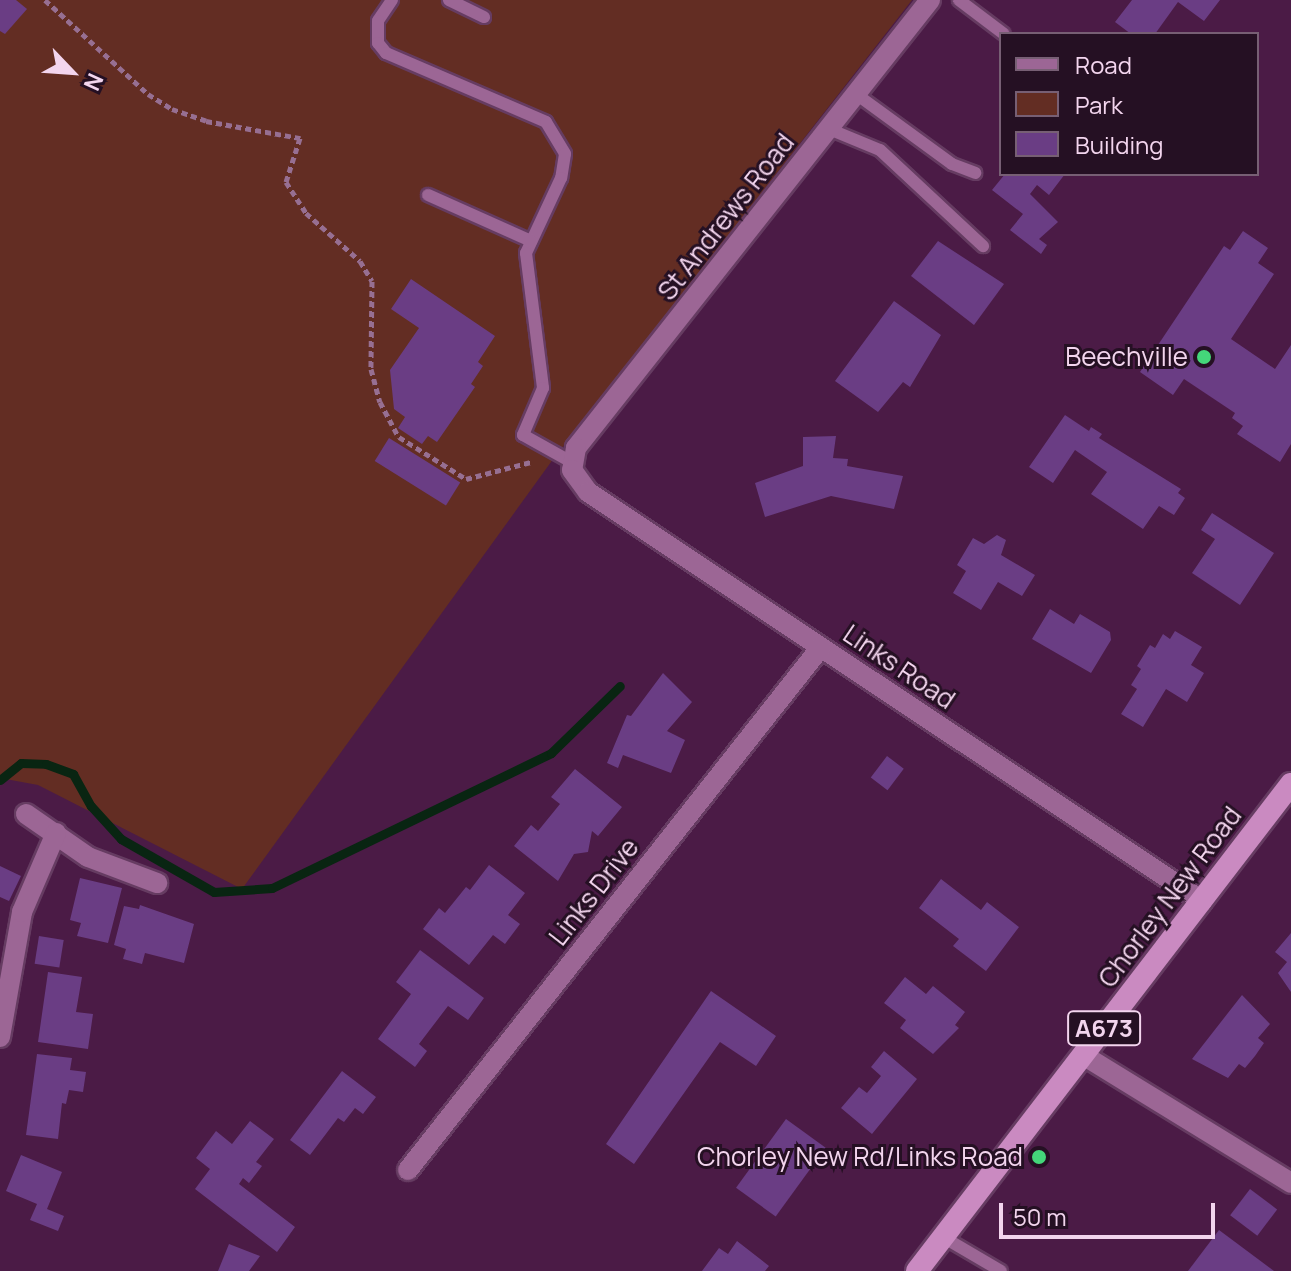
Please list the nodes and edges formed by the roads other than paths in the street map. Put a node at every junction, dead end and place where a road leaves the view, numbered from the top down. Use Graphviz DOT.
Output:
graph roads {
  1 [pos="392,0"];
  2 [pos="449,0"];
  3 [pos="930,0"];
  4 [pos="959,0"];
  5 [pos="484,17"];
  6 [pos="1001,32"];
  7 [pos="856,94"];
  8 [pos="829,129"];
  9 [pos="975,173"];
  10 [pos="428,195"];
  11 [pos="531,241"];
  12 [pos="983,246"];
  13 [pos="572,466"];
  14 [pos="821,647"];
  15 [pos="1291,784"];
  16 [pos="26,814"];
  17 [pos="56,833"];
  18 [pos="157,883"];
  19 [pos="1202,901"];
  20 [pos="0,1037"];
  21 [pos="1083,1055"];
  22 [pos="408,1170"];
  23 [pos="1291,1183"];
  24 [pos="943,1237"];
  25 [pos="917,1271"];
  26 [pos="1001,1271"];
  1 -- 11 [label="lane"];
  2 -- 5 [label="lane"];
  3 -- 7 [label="street, St Andrews Road"];
  4 -- 6 [label="lane"];
  7 -- 8 [label="street, St Andrews Road"];
  7 -- 9 [label="lane"];
  8 -- 12 [label="lane"];
  8 -- 13 [label="street, St Andrews Road"];
  10 -- 11 [label="lane"];
  11 -- 13 [label="lane"];
  13 -- 14 [label="street, Links Road"];
  14 -- 19 [label="street, Links Road"];
  14 -- 22 [label="street, Links Drive"];
  15 -- 19 [label="highway, Chorley New Road / A673"];
  16 -- 17 [label="street"];
  17 -- 18 [label="street"];
  17 -- 20 [label="street"];
  19 -- 21 [label="highway, Chorley New Road / A673"];
  21 -- 23 [label="street"];
  21 -- 24 [label="highway, Chorley New Road / A673"];
  24 -- 25 [label="highway, Chorley New Road / A673"];
  24 -- 26 [label="lane"];
}
